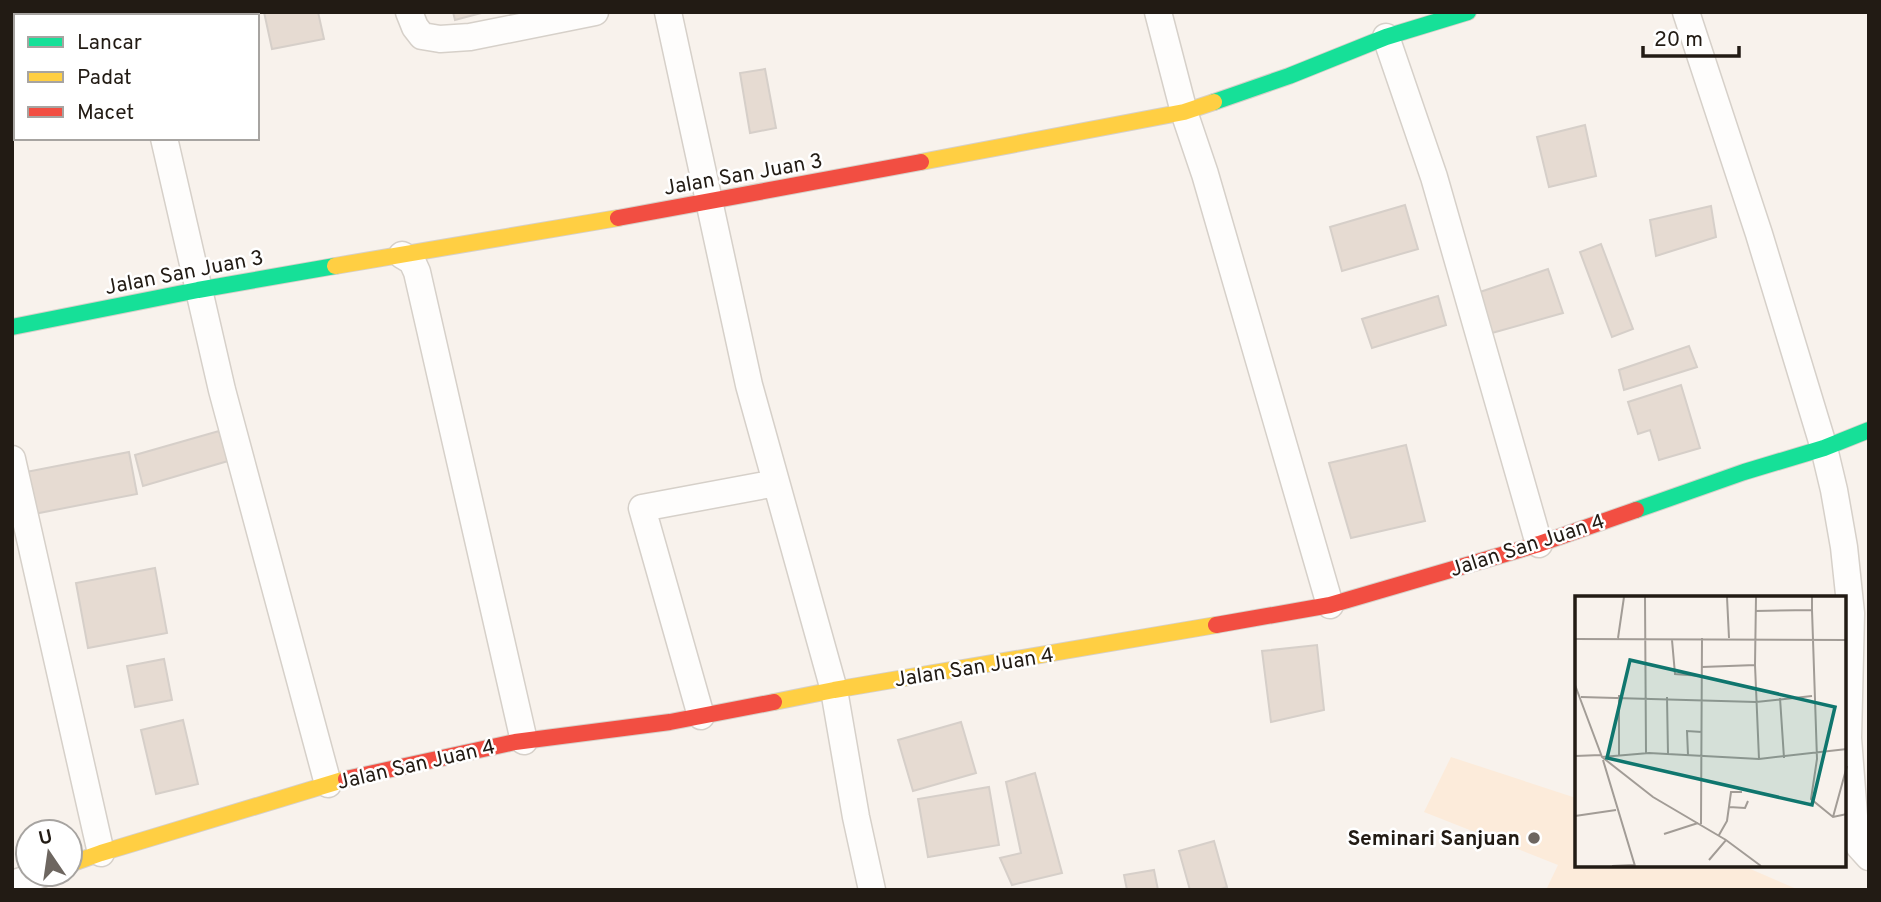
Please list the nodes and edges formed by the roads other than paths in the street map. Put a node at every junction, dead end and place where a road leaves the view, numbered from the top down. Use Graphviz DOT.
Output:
graph roads {
  1 [pos="409,12"];
  2 [pos="595,12"];
  3 [pos="668,12"];
  4 [pos="1158,12"];
  5 [pos="1468,12"];
  6 [pos="1686,12"];
  7 [pos="1386,37"];
  8 [pos="1184,112"];
  9 [pos="164,140"];
  10 [pos="709,202"];
  11 [pos="402,255"];
  12 [pos="198,290"];
  13 [pos="12,327"];
  14 [pos="1869,430"];
  15 [pos="1824,448"];
  16 [pos="12,459"];
  17 [pos="776,483"];
  18 [pos="1539,544"];
  19 [pos="1329,605"];
  20 [pos="834,690"];
  21 [pos="701,716"];
  22 [pos="524,741"];
  23 [pos="328,784"];
  24 [pos="101,853"];
  25 [pos="1869,857"];
  26 [pos="84,859"];
  27 [pos="872,890"];
  1 -- 2 [label="street"];
  3 -- 10 [label="street"];
  4 -- 8 [label="street"];
  5 -- 7 [label="street, Jalan San Juan 3"];
  6 -- 15 [label="street"];
  7 -- 8 [label="street, Jalan San Juan 3"];
  7 -- 18 [label="street"];
  8 -- 10 [label="street, Jalan San Juan 3"];
  8 -- 19 [label="street"];
  9 -- 12 [label="street"];
  10 -- 11 [label="street, Jalan San Juan 3"];
  10 -- 17 [label="street"];
  11 -- 12 [label="street, Jalan San Juan 3"];
  11 -- 22 [label="street"];
  12 -- 13 [label="street, Jalan San Juan 3"];
  12 -- 23 [label="street"];
  14 -- 15 [label="street, Jalan San Juan 4"];
  15 -- 18 [label="street, Jalan San Juan 4"];
  15 -- 25 [label="street"];
  16 -- 24 [label="street"];
  17 -- 20 [label="street"];
  17 -- 21 [label="street"];
  18 -- 19 [label="street, Jalan San Juan 4"];
  19 -- 20 [label="street, Jalan San Juan 4"];
  20 -- 21 [label="street, Jalan San Juan 4"];
  20 -- 27 [label="street"];
  21 -- 22 [label="street, Jalan San Juan 4"];
  22 -- 23 [label="street, Jalan San Juan 4"];
  23 -- 24 [label="street, Jalan San Juan 4"];
  24 -- 26 [label="street, Jalan San Juan 4"];
}
